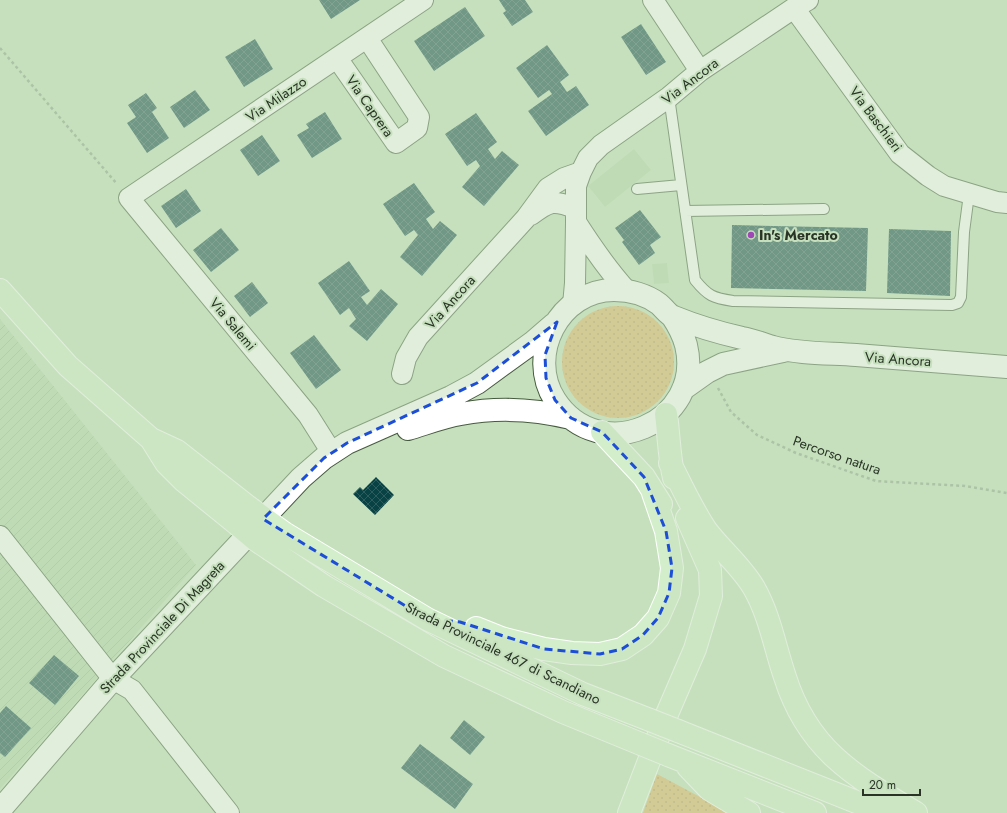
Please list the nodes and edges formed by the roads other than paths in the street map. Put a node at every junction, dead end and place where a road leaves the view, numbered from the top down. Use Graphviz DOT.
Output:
graph roads {
  1 [pos="423,0"];
  2 [pos="653,0"];
  3 [pos="801,4"];
  4 [pos="367,38"];
  5 [pos="337,58"];
  6 [pos="700,71"];
  7 [pos="669,97"];
  8 [pos="581,172"];
  9 [pos="681,185"];
  10 [pos="637,189"];
  11 [pos="969,194"];
  12 [pos="129,198"];
  13 [pos="1007,203"];
  14 [pos="824,208"];
  15 [pos="685,211"];
  16 [pos="576,215"];
  17 [pos="526,218"];
  18 [pos="0,290"];
  19 [pos="627,291"];
  20 [pos="573,305"];
  21 [pos="672,316"];
  22 [pos="557,322"];
  23 [pos="789,350"];
  24 [pos="1007,367"];
  25 [pos="402,374"];
  26 [pos="683,389"];
  27 [pos="666,414"];
  28 [pos="571,418"];
  29 [pos="602,432"];
  30 [pos="332,453"];
  31 [pos="670,463"];
  32 [pos="653,492"];
  33 [pos="244,516"];
  34 [pos="0,536"];
  35 [pos="427,619"];
  36 [pos="699,636"];
  37 [pos="113,679"];
  38 [pos="675,758"];
  39 [pos="0,810"];
  40 [pos="229,813"];
  41 [pos="629,813"];
  42 [pos="749,813"];
  43 [pos="815,813"];
  44 [pos="884,813"];
  45 [pos="916,813"];
  1 -- 4 [label="street, Via Milazzo"];
  2 -- 6 [label="street"];
  3 -- 6 [label="street, Via Ancora"];
  3 -- 11 [label="street, Via Baschieri"];
  4 -- 5 [label="street, Via Milazzo"];
  4 -- 5 [label="street, Via Caprera"];
  5 -- 12 [label="street, Via Milazzo"];
  6 -- 7 [label="street, Via Ancora"];
  7 -- 8 [label="street, Via Ancora"];
  7 -- 9 [label="lane"];
  8 -- 16 [label="street, Via Ancora"];
  8 -- 17 [label="street, Via Ancora"];
  9 -- 10 [label="lane"];
  9 -- 15 [label="lane"];
  11 -- 13 [label="street, Via Baschieri"];
  11 -- 15 [label="lane"];
  12 -- 30 [label="street, Via Salemi"];
  14 -- 15 [label="lane"];
  16 -- 17 [label="street, Via Ancora"];
  16 -- 19 [label="street"];
  16 -- 20 [label="street, Via Ancora"];
  17 -- 25 [label="street, Via Ancora"];
  18 -- 33 [label="main road, Strada Provinciale 467 di Scandiano"];
  19 -- 20 [label="main road"];
  19 -- 21 [label="main road"];
  20 -- 22 [label="main road"];
  21 -- 23 [label="main road"];
  21 -- 26 [label="main road"];
  22 -- 28 [label="main road"];
  22 -- 30 [label="main road, Strada Provinciale Di Magreta"];
  23 -- 24 [label="main road, Via Ancora"];
  23 -- 26 [label="main road"];
  26 -- 27 [label="main road"];
  27 -- 29 [label="main road"];
  27 -- 31 [label="main road"];
  28 -- 29 [label="main road"];
  28 -- 30 [label="main road"];
  29 -- 32 [label="main road"];
  30 -- 37 [label="main road, Strada Provinciale Di Magreta"];
  31 -- 36 [label="main road"];
  31 -- 45 [label="main road"];
  32 -- 35 [label="main road"];
  32 -- 36 [label="main road"];
  33 -- 35 [label="main road, Strada Provinciale 467 di Scandiano, bridge"];
  33 -- 38 [label="main road, Strada Provinciale 467 di Scandiano, bridge"];
  34 -- 37 [label="street"];
  35 -- 44 [label="main road, Strada Provinciale 467 di Scandiano, bridge"];
  36 -- 41 [label="main road"];
  37 -- 39 [label="main road, Strada Provinciale Di Magreta"];
  37 -- 40 [label="street"];
  38 -- 42 [label="main road"];
  38 -- 43 [label="main road, Strada Provinciale 467 di Scandiano"];
}
